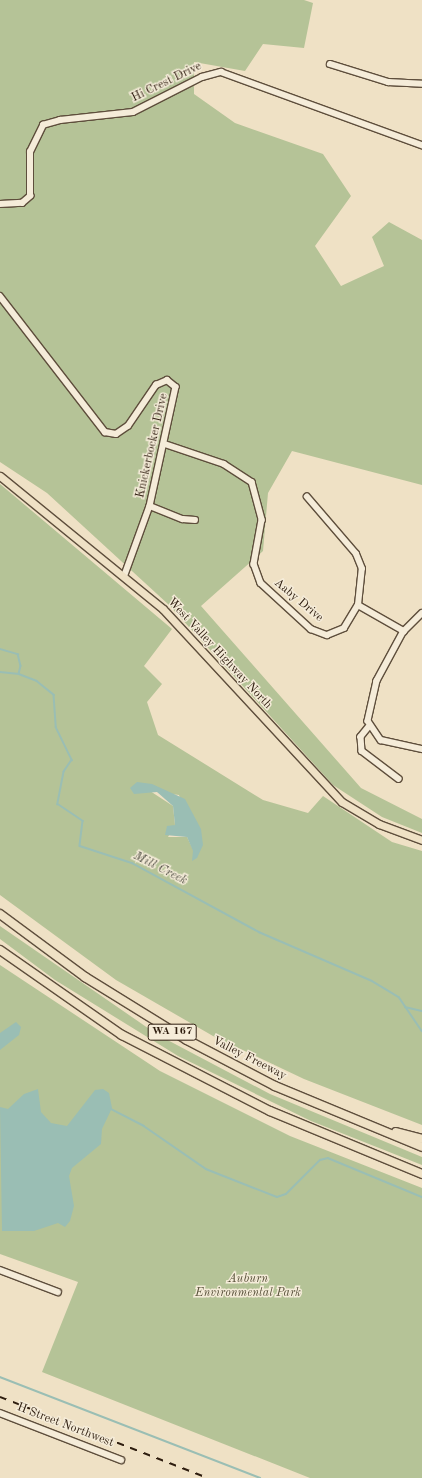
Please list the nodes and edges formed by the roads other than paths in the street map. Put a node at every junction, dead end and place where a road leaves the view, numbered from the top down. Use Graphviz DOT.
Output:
graph roads {
  1 [pos="330,64"];
  2 [pos="422,84"];
  3 [pos="422,145"];
  4 [pos="0,204"];
  5 [pos="0,296"];
  6 [pos="165,444"];
  7 [pos="0,476"];
  8 [pos="307,497"];
  9 [pos="150,506"];
  10 [pos="195,520"];
  11 [pos="125,575"];
  12 [pos="358,605"];
  13 [pos="422,613"];
  14 [pos="404,631"];
  15 [pos="369,727"];
  16 [pos="422,748"];
  17 [pos="399,779"];
  18 [pos="422,840"];
  19 [pos="0,914"];
  20 [pos="0,950"];
  21 [pos="360,1123"];
  22 [pos="422,1139"];
  23 [pos="422,1147"];
  24 [pos="422,1174"];
  25 [pos="0,1270"];
  26 [pos="58,1292"];
  27 [pos="0,1413"];
  28 [pos="121,1460"];
  1 -- 2 [label="street"];
  3 -- 4 [label="street, Hi Crest Drive"];
  5 -- 6 [label="street, Knickerbocker Drive"];
  6 -- 9 [label="street, Knickerbocker Drive"];
  6 -- 12 [label="street, Aaby Drive"];
  7 -- 11 [label="main road, West Valley Highway North"];
  8 -- 12 [label="street, Aaby Drive"];
  9 -- 10 [label="street"];
  9 -- 11 [label="street, Knickerbocker Drive"];
  11 -- 18 [label="main road, West Valley Highway North"];
  12 -- 14 [label="street"];
  13 -- 14 [label="street"];
  14 -- 15 [label="street"];
  15 -- 16 [label="street"];
  15 -- 17 [label="street"];
  19 -- 21 [label="highway, Valley Freeway / WA 167"];
  20 -- 24 [label="highway, WA 167"];
  21 -- 22 [label="highway"];
  21 -- 23 [label="highway, Valley Freeway / WA 167"];
  25 -- 26 [label="street"];
  27 -- 28 [label="street, H Street Northwest"];
}
